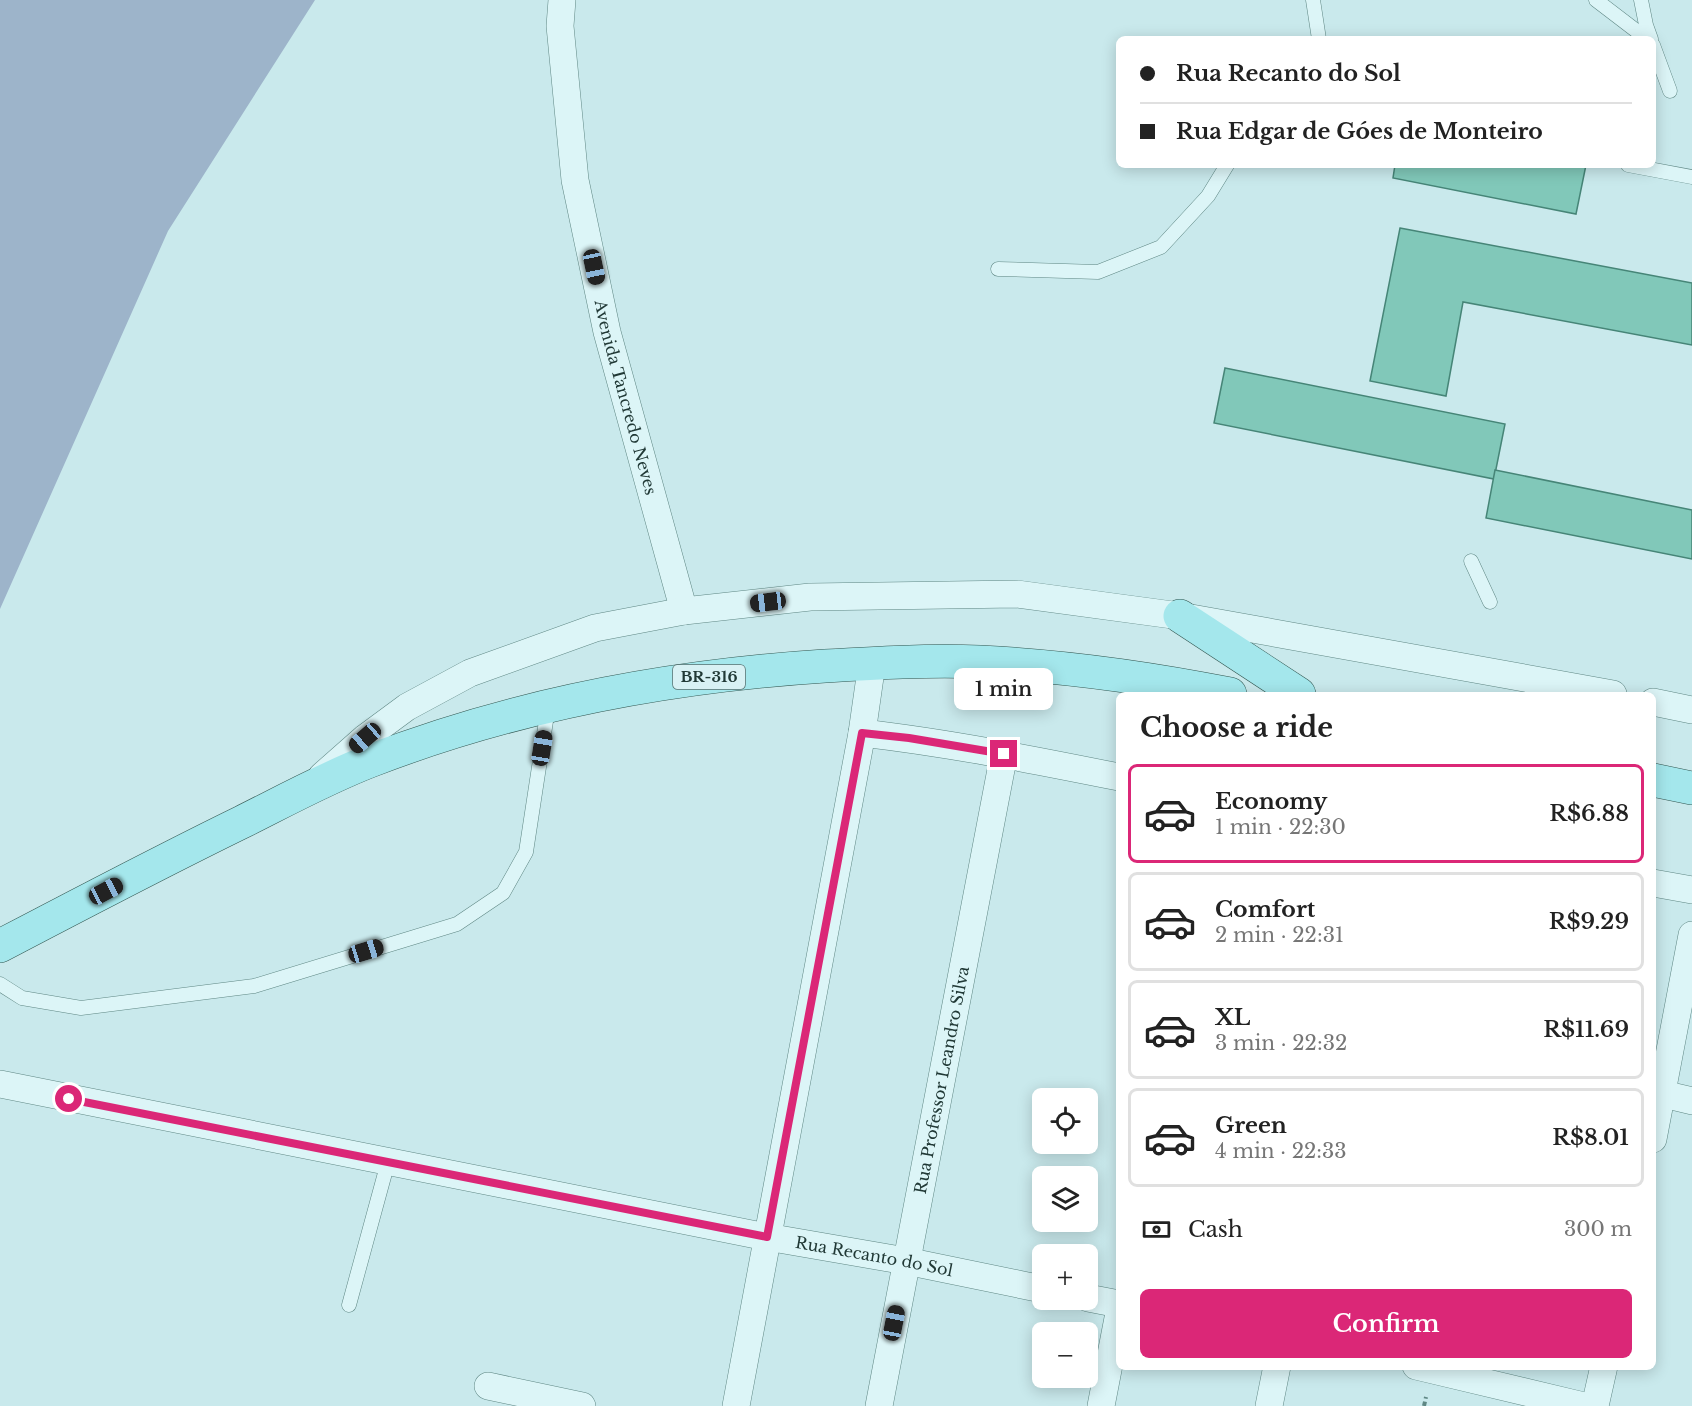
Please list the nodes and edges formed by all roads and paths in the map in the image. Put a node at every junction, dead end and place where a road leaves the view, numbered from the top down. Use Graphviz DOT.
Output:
graph roads {
  1 [pos="562,0"];
  2 [pos="1313,0"];
  3 [pos="1596,0"];
  4 [pos="1641,0"];
  5 [pos="1319,36"];
  6 [pos="1645,36"];
  7 [pos="1648,36"];
  8 [pos="1656,53"];
  9 [pos="1670,91"];
  10 [pos="1225,168"];
  11 [pos="1644,168"];
  12 [pos="1692,177"];
  13 [pos="998,269"];
  14 [pos="1471,561"];
  15 [pos="1490,602"];
  16 [pos="684,611"];
  17 [pos="1180,616"];
  18 [pos="872,663"];
  19 [pos="1217,692"];
  20 [pos="1296,692"];
  21 [pos="1602,692"];
  22 [pos="1656,703"];
  23 [pos="548,707"];
  24 [pos="1692,710"];
  25 [pos="862,733"];
  26 [pos="1004,754"];
  27 [pos="1116,776"];
  28 [pos="1656,781"];
  29 [pos="1692,788"];
  30 [pos="305,791"];
  31 [pos="1656,884"];
  32 [pos="1692,890"];
  33 [pos="1692,935"];
  34 [pos="0,946"];
  35 [pos="0,984"];
  36 [pos="0,1084"];
  37 [pos="1680,1098"];
  38 [pos="1656,1134"];
  39 [pos="388,1162"];
  40 [pos="767,1237"];
  41 [pos="906,1261"];
  42 [pos="1032,1287"];
  43 [pos="1098,1300"];
  44 [pos="1116,1303"];
  45 [pos="349,1305"];
  46 [pos="1116,1328"];
  47 [pos="1276,1370"];
  48 [pos="1433,1370"];
  49 [pos="1603,1370"];
  50 [pos="488,1386"];
  51 [pos="582,1406"];
  52 [pos="736,1406"];
  53 [pos="879,1406"];
  54 [pos="1101,1406"];
  55 [pos="1269,1406"];
  56 [pos="1584,1406"];
  57 [pos="1595,1406"];
  1 -- 16 [label="street, Avenida Tancredo Neves"];
  2 -- 5 [label="lane"];
  3 -- 6 [label="lane"];
  4 -- 7 [label="lane"];
  8 -- 9 [label="lane"];
  10 -- 13 [label="lane"];
  11 -- 12 [label="lane"];
  14 -- 15 [label="lane"];
  16 -- 17 [label="street"];
  16 -- 30 [label="street"];
  17 -- 20 [label="main road"];
  17 -- 21 [label="street"];
  18 -- 19 [label="main road, BR-316"];
  18 -- 23 [label="main road, BR-316"];
  18 -- 25 [label="street"];
  22 -- 24 [label="street"];
  23 -- 30 [label="main road, BR-316"];
  23 -- 35 [label="lane"];
  25 -- 26 [label="street"];
  25 -- 40 [label="street"];
  26 -- 27 [label="street"];
  26 -- 41 [label="street, Rua Professor Leandro Silva"];
  28 -- 29 [label="main road"];
  30 -- 34 [label="main road, BR-316"];
  31 -- 32 [label="street"];
  33 -- 37 [label="street"];
  36 -- 39 [label="street, Rua Recanto do Sol"];
  37 -- 38 [label="street"];
  39 -- 40 [label="street, Rua Recanto do Sol"];
  39 -- 45 [label="lane"];
  40 -- 41 [label="street, Rua Recanto do Sol"];
  40 -- 52 [label="street"];
  41 -- 42 [label="street, Rua Recanto do Sol"];
  41 -- 53 [label="street, Rua Professor Leandro Silva"];
  43 -- 44 [label="street"];
  46 -- 54 [label="street"];
  47 -- 55 [label="street"];
  48 -- 56 [label="street"];
  49 -- 57 [label="street"];
  50 -- 51 [label="street"];
}
